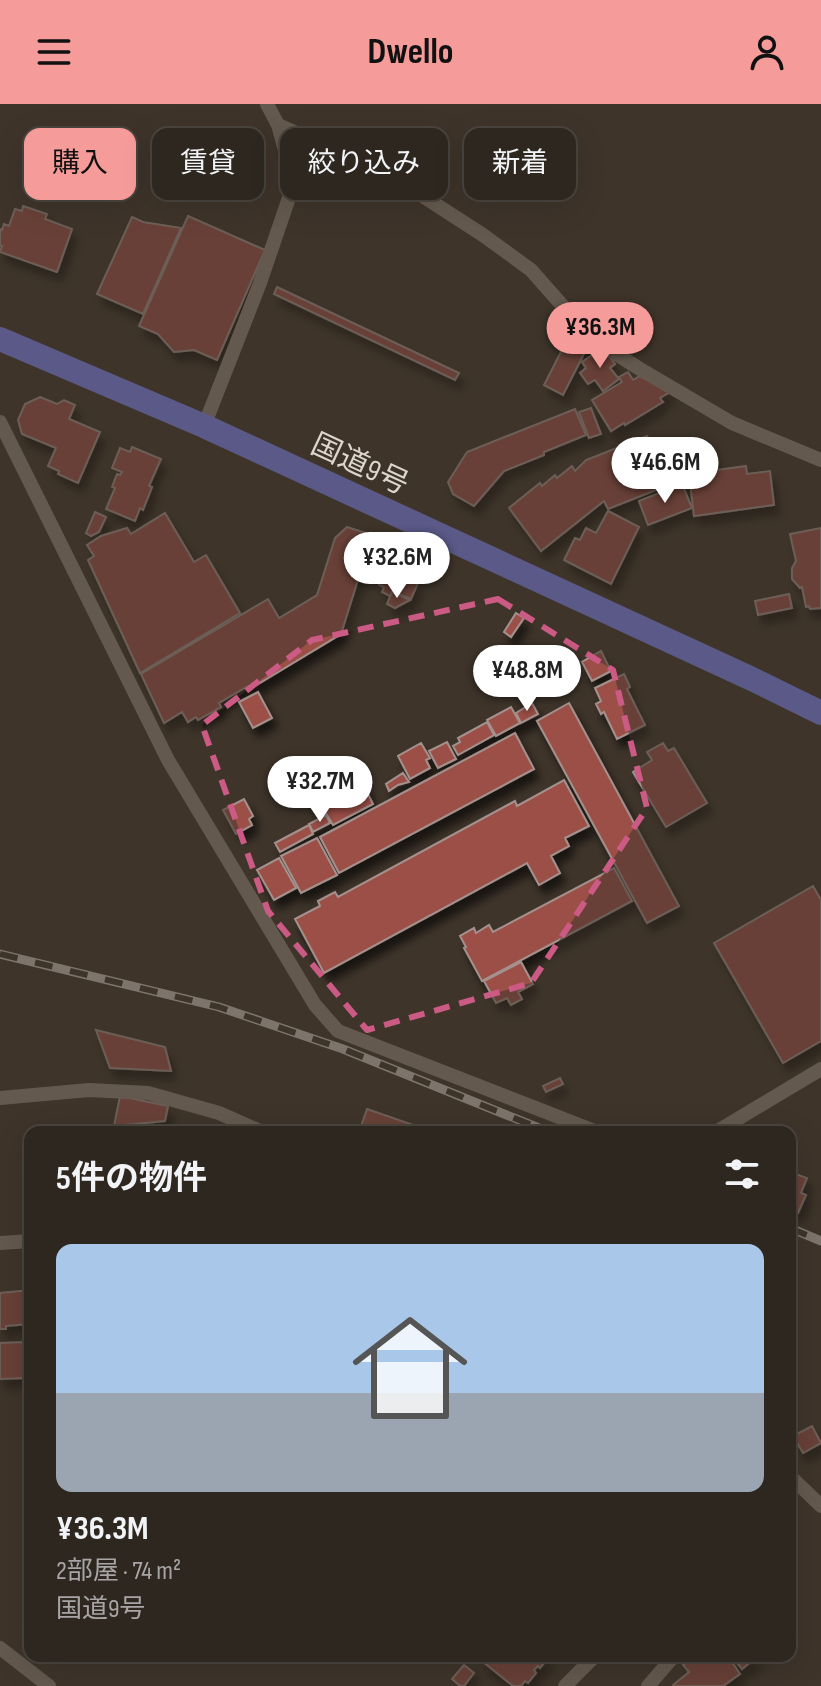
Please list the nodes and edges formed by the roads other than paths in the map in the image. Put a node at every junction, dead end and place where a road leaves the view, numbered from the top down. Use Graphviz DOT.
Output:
graph roads {
  1 [pos="267,104"];
  2 [pos="278,125"];
  3 [pos="0,339"];
  4 [pos="0,422"];
  5 [pos="204,426"];
  6 [pos="821,460"];
  7 [pos="821,713"];
  8 [pos="821,1069"];
  9 [pos="0,1098"];
  10 [pos="248,1126"];
  11 [pos="582,1126"];
  12 [pos="726,1126"];
  13 [pos="24,1241"];
  14 [pos="0,1243"];
  15 [pos="796,1482"];
  16 [pos="821,1506"];
  17 [pos="0,1648"];
  18 [pos="589,1662"];
  19 [pos="669,1662"];
  20 [pos="49,1686"];
  21 [pos="565,1686"];
  22 [pos="648,1686"];
  1 -- 2 [label="street"];
  2 -- 5 [label="street"];
  2 -- 6 [label="street"];
  3 -- 5 [label="highway, 国道9号"];
  4 -- 11 [label="street"];
  5 -- 7 [label="highway, 国道9号"];
  8 -- 12 [label="street"];
  9 -- 10 [label="street"];
  13 -- 14 [label="street"];
  15 -- 16 [label="street"];
  17 -- 20 [label="street"];
  18 -- 21 [label="street"];
  19 -- 22 [label="street"];
}
